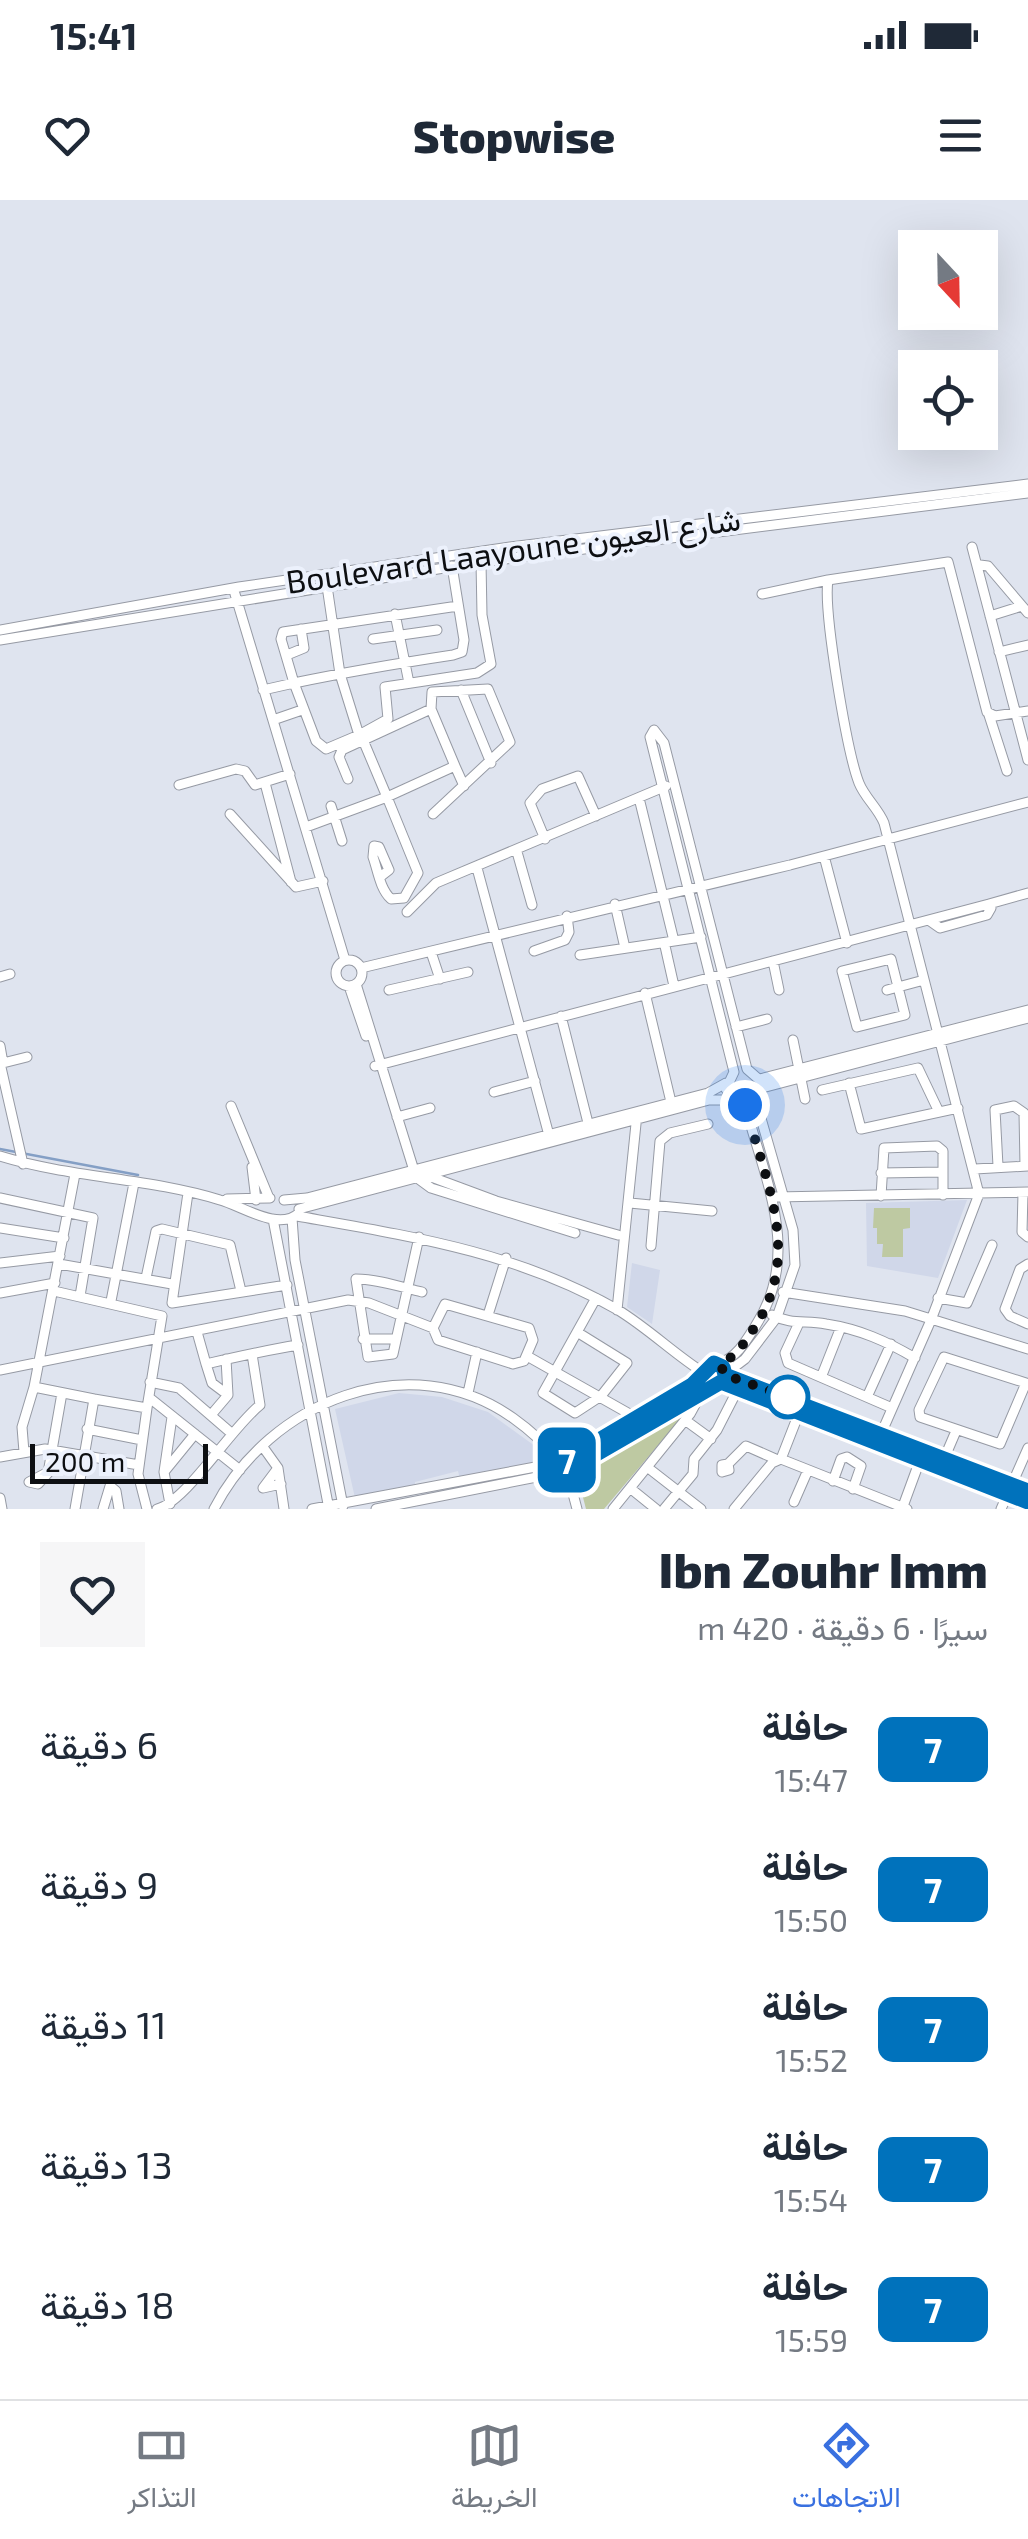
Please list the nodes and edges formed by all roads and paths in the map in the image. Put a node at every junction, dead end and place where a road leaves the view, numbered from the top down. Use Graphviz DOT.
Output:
graph roads {
  1 [pos="1028,484"];
  2 [pos="1028,493"];
  3 [pos="972,547"];
  4 [pos="480,562"];
  5 [pos="980,564"];
  6 [pos="452,566"];
  7 [pos="828,580"];
  8 [pos="328,586"];
  9 [pos="235,593"];
  10 [pos="762,594"];
  11 [pos="458,606"];
  12 [pos="1025,609"];
  13 [pos="396,614"];
  14 [pos="990,616"];
  15 [pos="334,624"];
  16 [pos="301,629"];
  17 [pos="0,630"];
  18 [pos="437,630"];
  19 [pos="400,636"];
  20 [pos="0,640"];
  21 [pos="373,640"];
  22 [pos="1028,645"];
  23 [pos="999,652"];
  24 [pos="287,656"];
  25 [pos="406,662"];
  26 [pos="340,674"];
  27 [pos="294,683"];
  28 [pos="409,683"];
  29 [pos="263,690"];
  30 [pos="461,690"];
  31 [pos="302,710"];
  32 [pos="431,710"];
  33 [pos="1028,711"];
  34 [pos="1016,714"];
  35 [pos="990,715"];
  36 [pos="274,720"];
  37 [pos="361,738"];
  38 [pos="1028,760"];
  39 [pos="491,763"];
  40 [pos="455,766"];
  41 [pos="1007,772"];
  42 [pos="290,774"];
  43 [pos="348,779"];
  44 [pos="265,783"];
  45 [pos="179,785"];
  46 [pos="669,785"];
  47 [pos="464,786"];
  48 [pos="387,796"];
  49 [pos="639,798"];
  50 [pos="1028,802"];
  51 [pos="331,806"];
  52 [pos="230,814"];
  53 [pos="433,814"];
  54 [pos="596,816"];
  55 [pos="334,818"];
  56 [pos="306,826"];
  57 [pos="545,840"];
  58 [pos="888,840"];
  59 [pos="342,841"];
  60 [pos="518,852"];
  61 [pos="824,856"];
  62 [pos="476,868"];
  63 [pos="380,878"];
  64 [pos="323,881"];
  65 [pos="291,882"];
  66 [pos="693,885"];
  67 [pos="662,893"];
  68 [pos="1028,893"];
  69 [pos="615,904"];
  70 [pos="532,905"];
  71 [pos="408,912"];
  72 [pos="566,916"];
  73 [pos="910,926"];
  74 [pos="496,935"];
  75 [pos="702,937"];
  76 [pos="847,943"];
  77 [pos="670,944"];
  78 [pos="625,948"];
  79 [pos="534,951"];
  80 [pos="432,952"];
  81 [pos="580,955"];
  82 [pos="345,960"];
  83 [pos="773,962"];
  84 [pos="361,968"];
  85 [pos="468,972"];
  86 [pos="716,975"];
  87 [pos="440,978"];
  88 [pos="924,980"];
  89 [pos="353,985"];
  90 [pos="674,986"];
  91 [pos="900,986"];
  92 [pos="389,990"];
  93 [pos="780,990"];
  94 [pos="887,990"];
  95 [pos="645,993"];
  96 [pos="1028,1010"];
  97 [pos="561,1016"];
  98 [pos="1028,1018"];
  99 [pos="767,1019"];
  100 [pos="520,1027"];
  101 [pos="736,1027"];
  102 [pos="939,1037"];
  103 [pos="793,1040"];
  104 [pos="1,1057"];
  105 [pos="27,1057"];
  106 [pos="378,1064"];
  107 [pos="746,1069"];
  108 [pos="734,1072"];
  109 [pos="802,1073"];
  110 [pos="535,1081"];
  111 [pos="726,1083"];
  112 [pos="761,1083"];
  113 [pos="849,1083"];
  114 [pos="822,1090"];
  115 [pos="494,1092"];
  116 [pos="731,1100"];
  117 [pos="805,1100"];
  118 [pos="672,1102"];
  119 [pos="751,1103"];
  120 [pos="232,1106"];
  121 [pos="430,1108"];
  122 [pos="958,1108"];
  123 [pos="939,1112"];
  124 [pos="637,1115"];
  125 [pos="397,1117"];
  126 [pos="588,1124"];
  127 [pos="708,1124"];
  128 [pos="550,1138"];
  129 [pos="0,1156"];
  130 [pos="0,1164"];
  131 [pos="21,1164"];
  132 [pos="252,1165"];
  133 [pos="998,1166"];
  134 [pos="1026,1166"];
  135 [pos="974,1169"];
  136 [pos="943,1172"];
  137 [pos="881,1173"];
  138 [pos="74,1174"];
  139 [pos="415,1174"];
  140 [pos="134,1183"];
  141 [pos="188,1192"];
  142 [pos="1025,1192"];
  143 [pos="979,1194"];
  144 [pos="944,1195"];
  145 [pos="881,1196"];
  146 [pos="775,1197"];
  147 [pos="0,1198"];
  148 [pos="269,1198"];
  149 [pos="284,1200"];
  150 [pos="335,1200"];
  151 [pos="630,1203"];
  152 [pos="255,1204"];
  153 [pos="655,1205"];
  154 [pos="712,1211"];
  155 [pos="68,1212"];
  156 [pos="297,1213"];
  157 [pos="273,1219"];
  158 [pos="332,1220"];
  159 [pos="0,1228"];
  160 [pos="181,1232"];
  161 [pos="574,1233"];
  162 [pos="618,1235"];
  163 [pos="419,1236"];
  164 [pos="1028,1237"];
  165 [pos="64,1238"];
  166 [pos="992,1245"];
  167 [pos="650,1246"];
  168 [pos="506,1258"];
  169 [pos="60,1260"];
  170 [pos="0,1262"];
  171 [pos="1028,1264"];
  172 [pos="86,1268"];
  173 [pos="117,1273"];
  174 [pos="146,1278"];
  175 [pos="172,1284"];
  176 [pos="287,1284"];
  177 [pos="54,1287"];
  178 [pos="406,1288"];
  179 [pos="241,1291"];
  180 [pos="776,1291"];
  181 [pos="422,1292"];
  182 [pos="0,1293"];
  183 [pos="789,1293"];
  184 [pos="80,1296"];
  185 [pos="596,1298"];
  186 [pos="938,1298"];
  187 [pos="358,1300"];
  188 [pos="111,1302"];
  189 [pos="172,1304"];
  190 [pos="305,1309"];
  191 [pos="617,1310"];
  192 [pos="765,1311"];
  193 [pos="160,1314"];
  194 [pos="291,1314"];
  195 [pos="488,1315"];
  196 [pos="400,1316"];
  197 [pos="776,1317"];
  198 [pos="932,1320"];
  199 [pos="1028,1324"];
  200 [pos="798,1325"];
  201 [pos="842,1327"];
  202 [pos="433,1328"];
  203 [pos="197,1332"];
  204 [pos="577,1332"];
  205 [pos="157,1339"];
  206 [pos="363,1339"];
  207 [pos="396,1340"];
  208 [pos="891,1344"];
  209 [pos="298,1345"];
  210 [pos="1028,1349"];
  211 [pos="477,1352"];
  212 [pos="252,1354"];
  213 [pos="527,1356"];
  214 [pos="915,1358"];
  215 [pos="226,1359"];
  216 [pos="38,1362"];
  217 [pos="206,1364"];
  218 [pos="0,1370"];
  219 [pos="553,1370"];
  220 [pos="714,1376"];
  221 [pos="822,1376"];
  222 [pos="150,1382"];
  223 [pos="34,1387"];
  224 [pos="738,1389"];
  225 [pos="62,1392"];
  226 [pos="468,1392"];
  227 [pos="228,1395"];
  228 [pos="601,1396"];
  229 [pos="867,1396"];
  230 [pos="94,1399"];
  231 [pos="324,1403"];
  232 [pos="149,1404"];
  233 [pos="892,1408"];
  234 [pos="311,1410"];
  235 [pos="799,1413"];
  236 [pos="211,1415"];
  237 [pos="172,1416"];
  238 [pos="685,1420"];
  239 [pos="644,1421"];
  240 [pos="87,1429"];
  241 [pos="956,1431"];
  242 [pos="230,1432"];
  243 [pos="195,1434"];
  244 [pos="861,1437"];
  245 [pos="879,1438"];
  246 [pos="711,1439"];
  247 [pos="142,1440"];
  248 [pos="166,1447"];
  249 [pos="262,1447"];
  250 [pos="1028,1448"];
  251 [pos="52,1450"];
  252 [pos="215,1451"];
  253 [pos="24,1452"];
  254 [pos="82,1455"];
  255 [pos="179,1455"];
  256 [pos="0,1458"];
  257 [pos="944,1458"];
  258 [pos="780,1460"];
  259 [pos="853,1460"];
  260 [pos="920,1460"];
  261 [pos="728,1464"];
  262 [pos="139,1465"];
  263 [pos="565,1467"];
  264 [pos="647,1467"];
  265 [pos="278,1468"];
  266 [pos="240,1470"];
  267 [pos="808,1470"];
  268 [pos="48,1472"];
  269 [pos="164,1472"];
  270 [pos="833,1481"];
  271 [pos="281,1484"];
  272 [pos="630,1488"];
  273 [pos="853,1488"];
  274 [pos="1009,1489"];
  275 [pos="1028,1491"];
  276 [pos="679,1492"];
  277 [pos="0,1498"];
  278 [pos="436,1499"];
  279 [pos="794,1502"];
  280 [pos="1028,1502"];
  281 [pos="170,1504"];
  282 [pos="738,1504"];
  283 [pos="343,1506"];
  284 [pos="75,1508"];
  285 [pos="329,1508"];
  286 [pos="658,1508"];
  287 [pos="904,1508"];
  288 [pos="2,1509"];
  289 [pos="62,1509"];
  290 [pos="103,1509"];
  291 [pos="119,1509"];
  292 [pos="147,1509"];
  293 [pos="157,1509"];
  294 [pos="214,1509"];
  295 [pos="284,1509"];
  296 [pos="312,1509"];
  297 [pos="376,1509"];
  298 [pos="578,1509"];
  299 [pos="614,1509"];
  300 [pos="700,1509"];
  301 [pos="750,1509"];
  302 [pos="1000,1509"];
  1 -- 9 [label="street, Boulevard Laayoune شارع العيون"];
  2 -- 4 [label="street, Boulevard Laayoune شارع العيون"];
  3 -- 5 [label="street"];
  4 -- 6 [label="street, Boulevard Laayoune شارع العيون"];
  4 -- 28 [label="street"];
  5 -- 12 [label="street"];
  5 -- 14 [label="street"];
  6 -- 8 [label="street, Boulevard Laayoune شارع العيون"];
  6 -- 11 [label="street"];
  7 -- 10 [label="street"];
  7 -- 35 [label="street"];
  7 -- 58 [label="street"];
  8 -- 9 [label="street, Boulevard Laayoune شارع العيون"];
  8 -- 15 [label="street"];
  9 -- 17 [label="street, Boulevard Laayoune شارع العيون"];
  9 -- 20 [label="street, Boulevard Laayoune شارع العيون"];
  9 -- 29 [label="street"];
  11 -- 13 [label="street"];
  11 -- 25 [label="street"];
  12 -- 14 [label="street"];
  13 -- 15 [label="street"];
  13 -- 19 [label="street"];
  14 -- 23 [label="street"];
  15 -- 16 [label="street"];
  15 -- 26 [label="street"];
  16 -- 24 [label="street"];
  16 -- 24 [label="street"];
  18 -- 19 [label="street"];
  19 -- 21 [label="street"];
  19 -- 25 [label="street"];
  22 -- 23 [label="street"];
  23 -- 34 [label="street"];
  24 -- 27 [label="street"];
  25 -- 26 [label="street"];
  25 -- 28 [label="street"];
  26 -- 27 [label="street"];
  26 -- 37 [label="street"];
  27 -- 29 [label="street"];
  27 -- 31 [label="street"];
  28 -- 37 [label="street"];
  29 -- 36 [label="street"];
  30 -- 32 [label="street"];
  30 -- 39 [label="street"];
  30 -- 39 [label="street"];
  31 -- 36 [label="street"];
  31 -- 37 [label="street"];
  32 -- 37 [label="street"];
  32 -- 40 [label="street"];
  33 -- 34 [label="street"];
  34 -- 35 [label="street"];
  34 -- 38 [label="street"];
  35 -- 41 [label="street"];
  36 -- 42 [label="street"];
  37 -- 43 [label="street"];
  37 -- 48 [label="street"];
  39 -- 47 [label="street"];
  40 -- 47 [label="street"];
  40 -- 48 [label="street"];
  42 -- 44 [label="street"];
  42 -- 56 [label="street"];
  44 -- 45 [label="street"];
  44 -- 65 [label="street"];
  46 -- 46 [label="street"];
  46 -- 49 [label="street"];
  46 -- 66 [label="street"];
  47 -- 53 [label="street"];
  48 -- 55 [label="street"];
  48 -- 63 [label="street"];
  49 -- 54 [label="street"];
  49 -- 67 [label="street"];
  50 -- 58 [label="street"];
  51 -- 55 [label="street"];
  52 -- 65 [label="street"];
  54 -- 57 [label="street"];
  54 -- 57 [label="street"];
  55 -- 56 [label="street"];
  55 -- 59 [label="street"];
  56 -- 64 [label="street"];
  57 -- 60 [label="street"];
  58 -- 61 [label="street"];
  58 -- 73 [label="street"];
  60 -- 62 [label="street"];
  60 -- 70 [label="street"];
  61 -- 66 [label="street"];
  61 -- 76 [label="street"];
  62 -- 71 [label="street"];
  62 -- 74 [label="street"];
  64 -- 65 [label="street"];
  64 -- 82 [label="street"];
  66 -- 67 [label="street"];
  66 -- 75 [label="street"];
  66 -- 86 [label="street"];
  67 -- 69 [label="street"];
  67 -- 77 [label="street"];
  68 -- 73 [label="street"];
  69 -- 72 [label="street"];
  69 -- 78 [label="street"];
  72 -- 74 [label="street"];
  72 -- 79 [label="street"];
  73 -- 76 [label="street"];
  73 -- 88 [label="street"];
  74 -- 80 [label="street"];
  74 -- 100 [label="street"];
  75 -- 77 [label="street"];
  75 -- 86 [label="street"];
  76 -- 83 [label="street"];
  77 -- 78 [label="street"];
  77 -- 90 [label="street"];
  78 -- 81 [label="street"];
  80 -- 84 [label="street"];
  80 -- 87 [label="street"];
  82 -- 84 [label="street"];
  82 -- 89 [label="street"];
  83 -- 86 [label="street"];
  83 -- 93 [label="street"];
  84 -- 89 [label="street"];
  85 -- 87 [label="street"];
  86 -- 90 [label="street"];
  86 -- 101 [label="street"];
  86 -- 108 [label="street"];
  87 -- 92 [label="street"];
  88 -- 91 [label="street"];
  88 -- 102 [label="street"];
  89 -- 106 [label="street"];
  90 -- 95 [label="street"];
  91 -- 91 [label="street"];
  91 -- 94 [label="street"];
  95 -- 97 [label="street"];
  95 -- 118 [label="street"];
  96 -- 102 [label="street"];
  97 -- 100 [label="street"];
  97 -- 126 [label="street"];
  98 -- 102 [label="street"];
  99 -- 101 [label="street"];
  100 -- 106 [label="street"];
  100 -- 110 [label="street"];
  101 -- 107 [label="street"];
  102 -- 109 [label="street"];
  102 -- 122 [label="street"];
  103 -- 109 [label="street"];
  104 -- 105 [label="street"];
  104 -- 131 [label="street"];
  106 -- 125 [label="street"];
  106 -- 139 [label="street"];
  107 -- 108 [label="street"];
  107 -- 112 [label="street"];
  108 -- 111 [label="street"];
  109 -- 112 [label="street"];
  109 -- 117 [label="street"];
  110 -- 115 [label="street"];
  110 -- 128 [label="street"];
  111 -- 116 [label="street"];
  111 -- 118 [label="street"];
  112 -- 119 [label="street"];
  113 -- 114 [label="street"];
  113 -- 123 [label="street"];
  113 -- 123 [label="street"];
  116 -- 119 [label="street"];
  116 -- 124 [label="street"];
  118 -- 124 [label="street"];
  119 -- 146 [label="street"];
  120 -- 132 [label="street"];
  121 -- 125 [label="street"];
  122 -- 123 [label="street"];
  122 -- 135 [label="street"];
  124 -- 126 [label="street"];
  124 -- 128 [label="street"];
  124 -- 151 [label="street"];
  125 -- 139 [label="street"];
  126 -- 128 [label="street"];
  127 -- 153 [label="street"];
  128 -- 139 [label="street"];
  129 -- 131 [label="street"];
  130 -- 131 [label="street"];
  131 -- 138 [label="street"];
  132 -- 148 [label="street"];
  132 -- 152 [label="street"];
  133 -- 134 [label="street"];
  133 -- 134 [label="street"];
  133 -- 135 [label="street"];
  135 -- 143 [label="street"];
  136 -- 137 [label="street"];
  136 -- 137 [label="street"];
  136 -- 144 [label="street"];
  137 -- 145 [label="street"];
  138 -- 140 [label="street"];
  138 -- 155 [label="street"];
  139 -- 149 [label="street"];
  139 -- 150 [label="street"];
  139 -- 161 [label="street"];
  139 -- 162 [label="street"];
  140 -- 141 [label="street"];
  140 -- 173 [label="street"];
  141 -- 152 [label="street"];
  141 -- 160 [label="street"];
  142 -- 143 [label="street"];
  142 -- 164 [label="street"];
  143 -- 144 [label="street"];
  143 -- 186 [label="street"];
  144 -- 145 [label="street"];
  145 -- 146 [label="street"];
  146 -- 180 [label="street"];
  146 -- 183 [label="street"];
  147 -- 155 [label="street"];
  148 -- 149 [label="street"];
  148 -- 152 [label="street"];
  149 -- 156 [label="street"];
  150 -- 156 [label="street"];
  150 -- 158 [label="street"];
  151 -- 153 [label="street"];
  151 -- 191 [label="street"];
  152 -- 157 [label="street"];
  153 -- 154 [label="street"];
  153 -- 167 [label="street"];
  155 -- 165 [label="street"];
  155 -- 172 [label="street"];
  156 -- 157 [label="street"];
  156 -- 158 [label="street"];
  156 -- 190 [label="street"];
  157 -- 176 [label="street"];
  158 -- 163 [label="street"];
  159 -- 165 [label="street"];
  160 -- 174 [label="street"];
  160 -- 175 [label="street"];
  160 -- 179 [label="street"];
  163 -- 168 [label="street"];
  163 -- 178 [label="street"];
  165 -- 169 [label="street"];
  166 -- 186 [label="street"];
  168 -- 185 [label="street"];
  168 -- 195 [label="street"];
  169 -- 170 [label="street"];
  169 -- 172 [label="street"];
  169 -- 177 [label="street"];
  171 -- 199 [label="street"];
  172 -- 173 [label="street"];
  172 -- 184 [label="street"];
  173 -- 174 [label="street"];
  173 -- 188 [label="street"];
  174 -- 175 [label="street"];
  175 -- 189 [label="street"];
  176 -- 179 [label="street"];
  176 -- 194 [label="street"];
  177 -- 182 [label="street"];
  177 -- 184 [label="street"];
  177 -- 216 [label="street"];
  178 -- 181 [label="street"];
  178 -- 187 [label="street"];
  178 -- 196 [label="street"];
  179 -- 189 [label="street"];
  180 -- 183 [label="street"];
  180 -- 192 [label="street"];
  183 -- 197 [label="street"];
  183 -- 198 [label="street"];
  184 -- 188 [label="street"];
  185 -- 191 [label="street"];
  185 -- 204 [label="street"];
  186 -- 198 [label="street"];
  187 -- 190 [label="street"];
  187 -- 196 [label="street"];
  187 -- 206 [label="street"];
  188 -- 193 [label="street"];
  189 -- 193 [label="street"];
  190 -- 194 [label="street"];
  190 -- 231 [label="street"];
  191 -- 220 [label="street"];
  192 -- 197 [label="street"];
  192 -- 220 [label="street"];
  193 -- 205 [label="street"];
  194 -- 203 [label="street"];
  194 -- 209 [label="street"];
  195 -- 202 [label="street"];
  195 -- 213 [label="street"];
  196 -- 202 [label="street"];
  196 -- 207 [label="street"];
  197 -- 200 [label="street"];
  197 -- 220 [label="street"];
  198 -- 210 [label="street"];
  198 -- 214 [label="street"];
  200 -- 201 [label="street"];
  200 -- 221 [label="street"];
  201 -- 208 [label="street"];
  201 -- 221 [label="street"];
  202 -- 211 [label="street"];
  203 -- 205 [label="street"];
  203 -- 217 [label="street"];
  204 -- 219 [label="street"];
  204 -- 228 [label="street"];
  205 -- 216 [label="street"];
  205 -- 222 [label="street"];
  206 -- 207 [label="street"];
  206 -- 207 [label="street"];
  208 -- 214 [label="street"];
  208 -- 229 [label="street"];
  209 -- 212 [label="street"];
  209 -- 234 [label="street"];
  211 -- 213 [label="street"];
  211 -- 226 [label="street"];
  212 -- 215 [label="street"];
  212 -- 242 [label="street"];
  213 -- 219 [label="street"];
  214 -- 233 [label="street"];
  215 -- 217 [label="street"];
  215 -- 227 [label="street"];
  216 -- 218 [label="street"];
  216 -- 223 [label="street"];
  217 -- 227 [label="street"];
  219 -- 228 [label="street"];
  219 -- 228 [label="street"];
  220 -- 224 [label="street"];
  220 -- 238 [label="street"];
  220 -- 239 [label="street"];
  220 -- 245 [label="street"];
  221 -- 229 [label="street"];
  222 -- 232 [label="street"];
  222 -- 236 [label="street"];
  223 -- 225 [label="street"];
  223 -- 253 [label="street"];
  224 -- 235 [label="street"];
  224 -- 246 [label="street"];
  225 -- 230 [label="street"];
  225 -- 251 [label="street"];
  226 -- 231 [label="street"];
  226 -- 263 [label="street"];
  227 -- 236 [label="street"];
  228 -- 239 [label="street"];
  229 -- 233 [label="street"];
  230 -- 232 [label="street"];
  230 -- 240 [label="street"];
  231 -- 234 [label="street"];
  231 -- 283 [label="street"];
  232 -- 237 [label="street"];
  232 -- 247 [label="street"];
  233 -- 245 [label="street"];
  234 -- 249 [label="street"];
  234 -- 285 [label="street"];
  235 -- 244 [label="street"];
  235 -- 258 [label="street"];
  236 -- 242 [label="street"];
  237 -- 243 [label="street"];
  237 -- 248 [label="street"];
  238 -- 246 [label="street"];
  238 -- 264 [label="street"];
  239 -- 263 [label="street"];
  240 -- 247 [label="street"];
  240 -- 254 [label="street"];
  241 -- 241 [label="street"];
  241 -- 257 [label="street"];
  242 -- 252 [label="street"];
  243 -- 252 [label="street"];
  243 -- 255 [label="street"];
  244 -- 245 [label="street"];
  244 -- 259 [label="street"];
  245 -- 257 [label="street"];
  245 -- 260 [label="street"];
  246 -- 276 [label="street"];
  247 -- 262 [label="street"];
  248 -- 255 [label="street"];
  248 -- 269 [label="street"];
  249 -- 265 [label="street"];
  249 -- 266 [label="street"];
  250 -- 274 [label="street"];
  251 -- 253 [label="street"];
  251 -- 254 [label="street"];
  251 -- 268 [label="street"];
  252 -- 266 [label="street"];
  252 -- 281 [label="street"];
  253 -- 256 [label="street"];
  254 -- 262 [label="street"];
  254 -- 284 [label="street"];
  255 -- 269 [label="street"];
  257 -- 274 [label="street"];
  258 -- 261 [label="street"];
  258 -- 267 [label="street"];
  258 -- 282 [label="street"];
  259 -- 270 [label="street"];
  259 -- 273 [label="street"];
  260 -- 274 [label="street"];
  260 -- 287 [label="street"];
  262 -- 292 [label="street"];
  263 -- 278 [label="street"];
  263 -- 298 [label="street"];
  264 -- 272 [label="street"];
  264 -- 276 [label="street"];
  265 -- 271 [label="street"];
  265 -- 271 [label="street"];
  266 -- 294 [label="street"];
  267 -- 270 [label="street"];
  267 -- 279 [label="street"];
  269 -- 281 [label="street"];
  270 -- 273 [label="street"];
  271 -- 295 [label="street"];
  272 -- 286 [label="street"];
  272 -- 299 [label="street"];
  273 -- 287 [label="street"];
  274 -- 275 [label="street"];
  274 -- 280 [label="street"];
  274 -- 302 [label="street"];
  276 -- 286 [label="street"];
  276 -- 300 [label="street"];
  277 -- 288 [label="street"];
  278 -- 283 [label="street"];
  278 -- 297 [label="street"];
  281 -- 293 [label="street"];
  282 -- 301 [label="street"];
  283 -- 285 [label="street"];
  284 -- 289 [label="street"];
  285 -- 296 [label="street"];
  290 -- 291 [label="street"];
}
